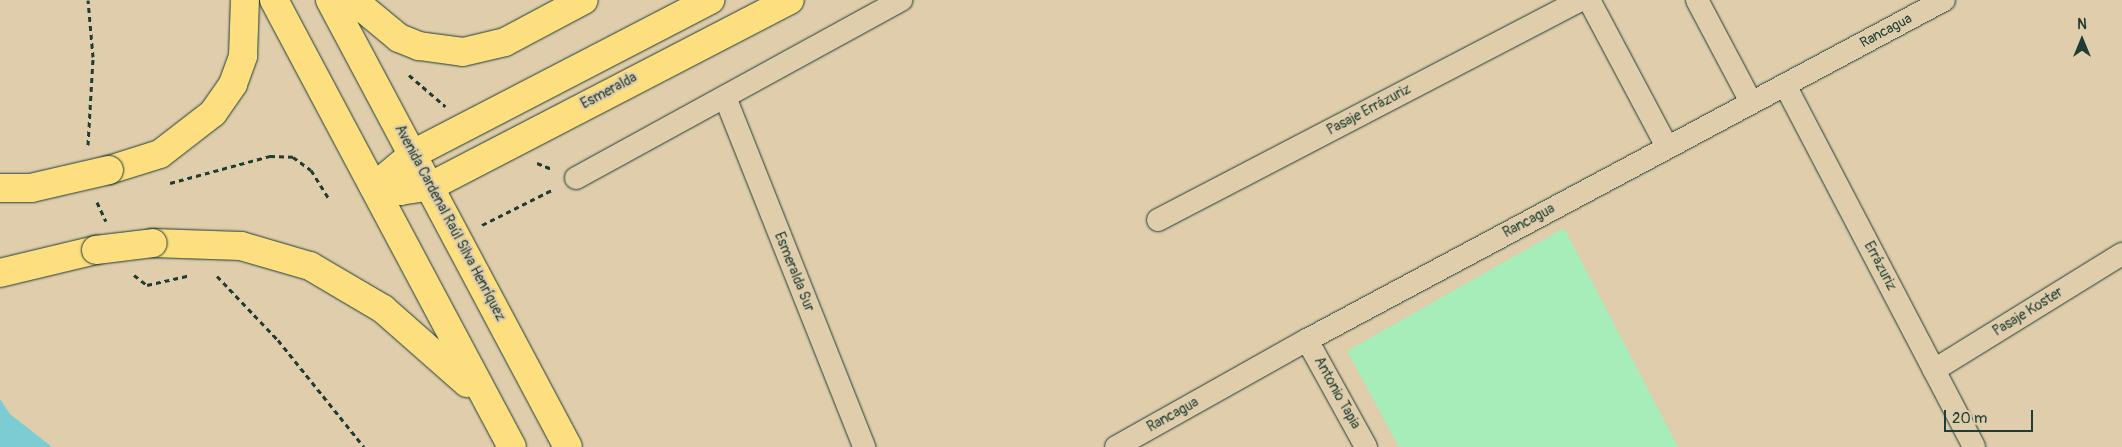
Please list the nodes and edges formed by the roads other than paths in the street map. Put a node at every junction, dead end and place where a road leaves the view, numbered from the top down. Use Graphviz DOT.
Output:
graph roads {
  1 [pos="245,0"];
  2 [pos="274,0"];
  3 [pos="330,0"];
  4 [pos="353,0"];
  5 [pos="584,0"];
  6 [pos="710,0"];
  7 [pos="790,0"];
  8 [pos="901,0"];
  9 [pos="1580,0"];
  10 [pos="1589,0"];
  11 [pos="1697,0"];
  12 [pos="1944,0"];
  13 [pos="1785,85"];
  14 [pos="724,96"];
  15 [pos="1751,102"];
  16 [pos="1667,147"];
  17 [pos="413,154"];
  18 [pos="576,178"];
  19 [pos="431,186"];
  20 [pos="374,187"];
  21 [pos="0,188"];
  22 [pos="1158,220"];
  23 [pos="2122,254"];
  24 [pos="0,273"];
  25 [pos="1307,340"];
  26 [pos="1934,370"];
  27 [pos="490,408"];
  28 [pos="512,447"];
  29 [pos="568,447"];
  30 [pos="864,447"];
  31 [pos="1116,447"];
  32 [pos="1366,447"];
  33 [pos="1974,447"];
  1 -- 21 [label="main road, bridge"];
  2 -- 20 [label="main road"];
  3 -- 17 [label="main road, Avenida Cardenal Raúl Silva Henríquez"];
  4 -- 5 [label="main road"];
  6 -- 17 [label="main road"];
  7 -- 19 [label="main road, Esmeralda"];
  8 -- 14 [label="street"];
  9 -- 22 [label="street, Pasaje Errázuriz"];
  10 -- 16 [label="street"];
  11 -- 15 [label="street"];
  12 -- 13 [label="street, Rancagua"];
  13 -- 15 [label="street, Rancagua"];
  13 -- 26 [label="street, Errázuriz"];
  14 -- 18 [label="street"];
  14 -- 30 [label="street, Esmeralda Sur"];
  15 -- 16 [label="street, Rancagua"];
  16 -- 25 [label="street, Rancagua"];
  17 -- 19 [label="main road, Avenida Cardenal Raúl Silva Henríquez"];
  17 -- 20 [label="main road"];
  19 -- 20 [label="main road, Esmeralda"];
  19 -- 29 [label="main road, Avenida Cardenal Raúl Silva Henríquez"];
  20 -- 27 [label="main road"];
  23 -- 26 [label="street, Pasaje Koster"];
  24 -- 27 [label="main road, bridge"];
  25 -- 31 [label="street, Rancagua"];
  25 -- 32 [label="street, Antonio Tapia"];
  26 -- 33 [label="street, Errázuriz"];
  27 -- 28 [label="main road"];
}
